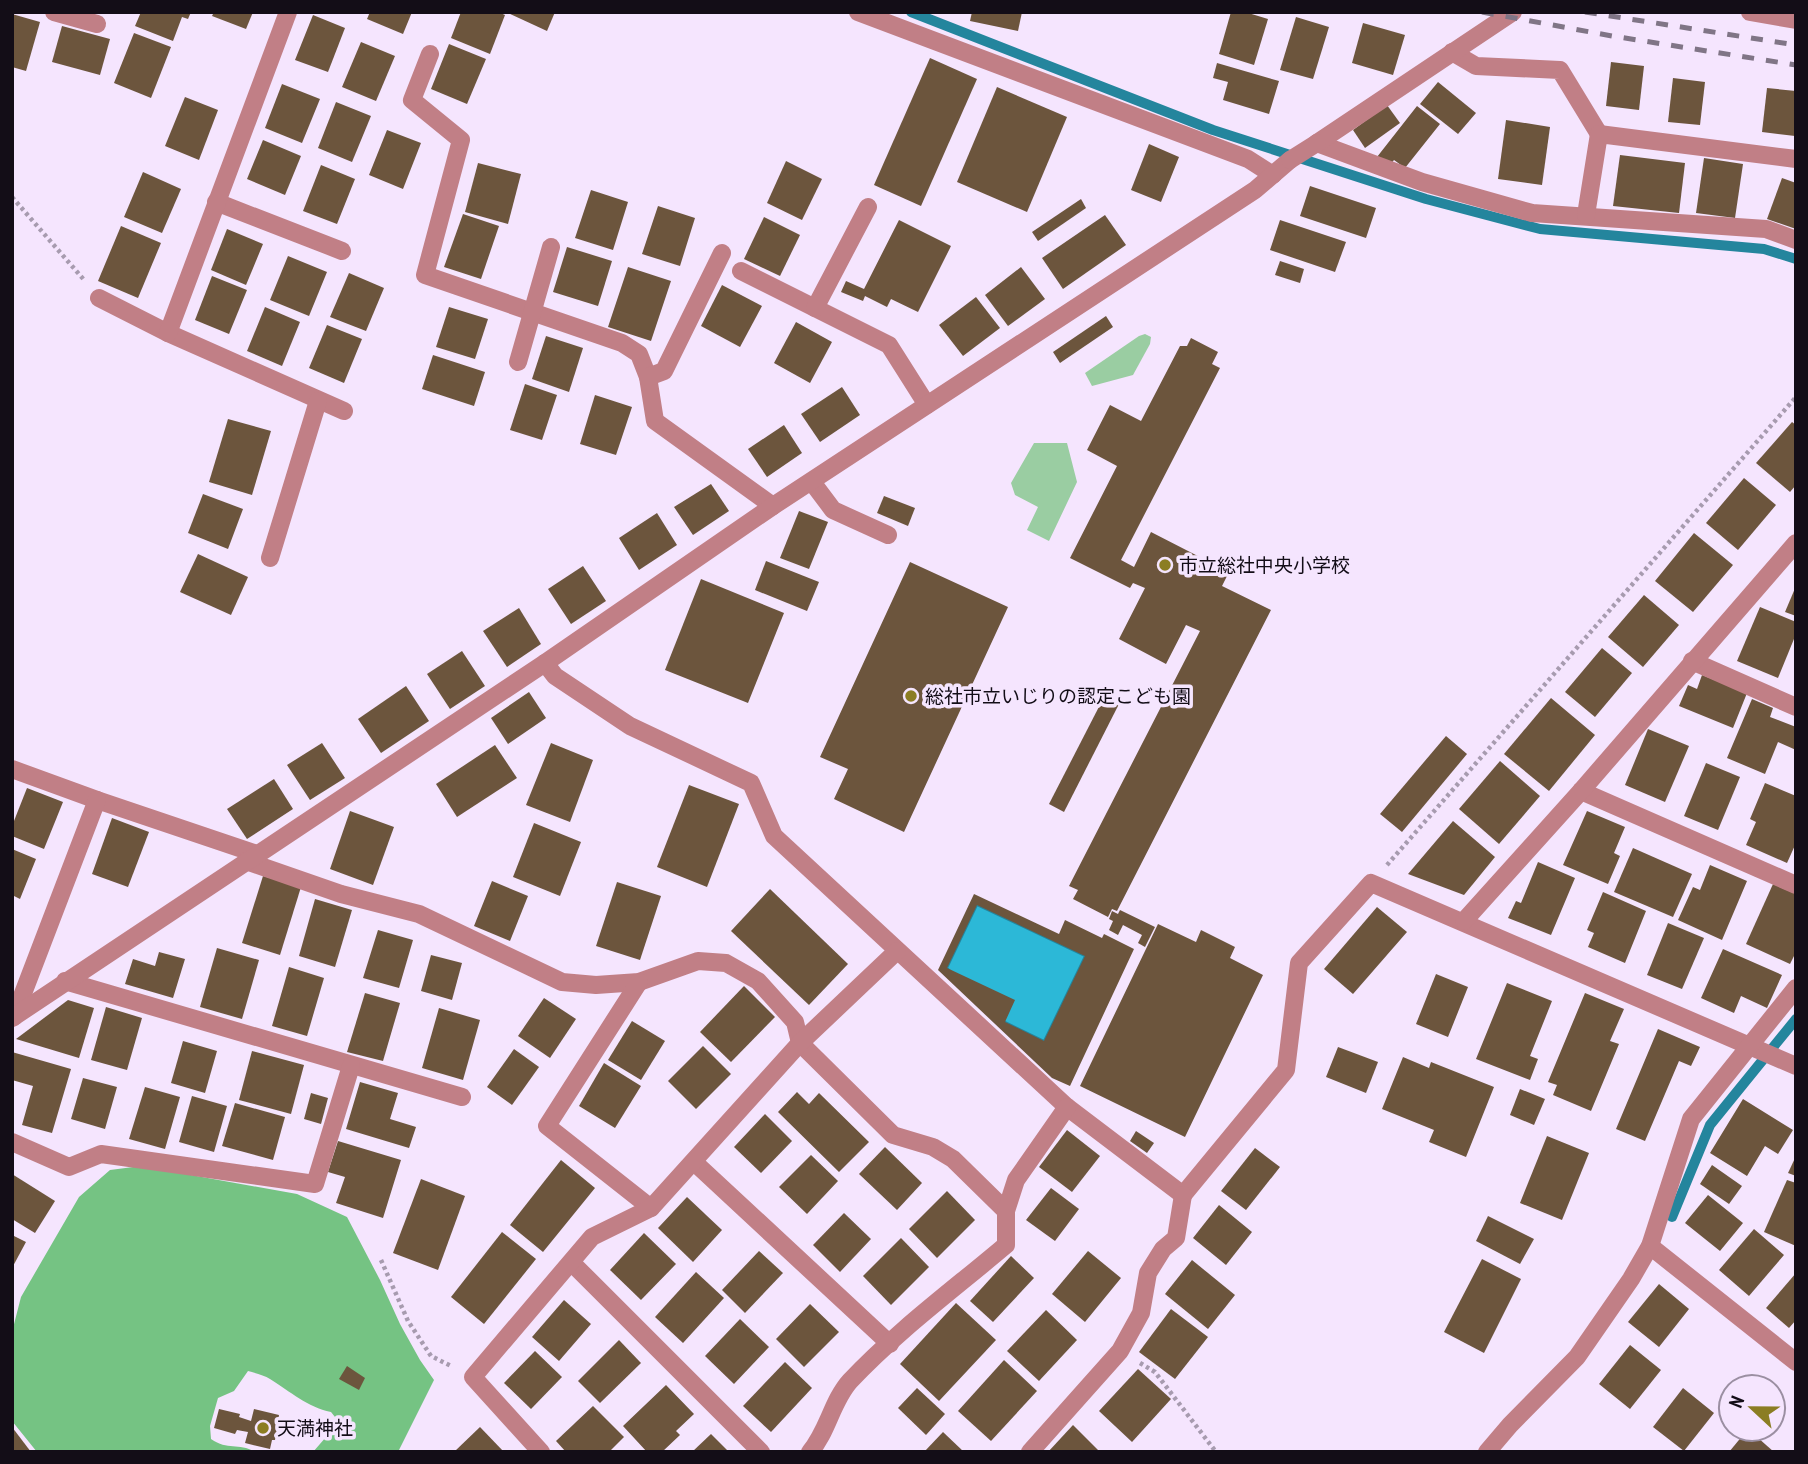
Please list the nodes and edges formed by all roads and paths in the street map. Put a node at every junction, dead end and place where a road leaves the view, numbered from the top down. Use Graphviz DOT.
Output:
graph roads {
  1 [pos="54,12"];
  2 [pos="288,12"];
  3 [pos="858,12"];
  4 [pos="1513,12"];
  5 [pos="1750,12"];
  6 [pos="1796,20"];
  7 [pos="97,24"];
  8 [pos="1452,52"];
  9 [pos="430,54"];
  10 [pos="1599,134"];
  11 [pos="1312,146"];
  12 [pos="1796,159"];
  13 [pos="1273,175"];
  14 [pos="12,197"];
  15 [pos="216,202"];
  16 [pos="868,207"];
  17 [pos="1586,215"];
  18 [pos="1796,240"];
  19 [pos="551,247"];
  20 [pos="342,251"];
  21 [pos="722,253"];
  22 [pos="741,271"];
  23 [pos="99,298"];
  24 [pos="815,308"];
  25 [pos="532,311"];
  26 [pos="168,332"];
  27 [pos="518,362"];
  28 [pos="648,377"];
  29 [pos="1796,397"];
  30 [pos="318,401"];
  31 [pos="927,405"];
  32 [pos="344,411"];
  33 [pos="812,482"];
  34 [pos="773,506"];
  35 [pos="888,535"];
  36 [pos="1796,543"];
  37 [pos="270,558"];
  38 [pos="1692,661"];
  39 [pos="545,663"];
  40 [pos="1796,707"];
  41 [pos="12,769"];
  42 [pos="1581,790"];
  43 [pos="97,800"];
  44 [pos="251,857"];
  45 [pos="1371,883"];
  46 [pos="1796,885"];
  47 [pos="1464,921"];
  48 [pos="897,951"];
  49 [pos="65,981"];
  50 [pos="639,982"];
  51 [pos="1796,988"];
  52 [pos="13,1018"];
  53 [pos="800,1043"];
  54 [pos="1747,1046"];
  55 [pos="351,1066"];
  56 [pos="1796,1066"];
  57 [pos="462,1097"];
  58 [pos="1067,1107"];
  59 [pos="12,1142"];
  60 [pos="694,1162"];
  61 [pos="1183,1195"];
  62 [pos="651,1208"];
  63 [pos="1006,1211"];
  64 [pos="1650,1246"];
  65 [pos="381,1260"];
  66 [pos="572,1263"];
  67 [pos="890,1344"];
  68 [pos="1120,1351"];
  69 [pos="1796,1362"];
  70 [pos="473,1377"];
  71 [pos="541,1452"];
  72 [pos="761,1452"];
  73 [pos="810,1452"];
  74 [pos="1030,1452"];
  75 [pos="1216,1452"];
  76 [pos="1488,1452"];
  1 -- 7 [label="street"];
  2 -- 15 [label="street"];
  3 -- 13 [label="street"];
  4 -- 8 [label="street"];
  5 -- 6 [label="street"];
  8 -- 10 [label="street"];
  8 -- 11 [label="street"];
  9 -- 25 [label="street"];
  10 -- 12 [label="street"];
  10 -- 17 [label="street"];
  11 -- 13 [label="street"];
  11 -- 17 [label="street"];
  13 -- 31 [label="street"];
  14 -- 23 [label="path"];
  15 -- 20 [label="street"];
  15 -- 26 [label="street"];
  16 -- 24 [label="street"];
  17 -- 18 [label="street"];
  19 -- 25 [label="street"];
  21 -- 28 [label="street"];
  22 -- 24 [label="street"];
  23 -- 26 [label="street"];
  24 -- 31 [label="street"];
  25 -- 27 [label="street"];
  25 -- 28 [label="street"];
  26 -- 30 [label="street"];
  28 -- 34 [label="street"];
  29 -- 45 [label="path"];
  30 -- 32 [label="street"];
  30 -- 37 [label="street"];
  31 -- 33 [label="street"];
  33 -- 34 [label="street"];
  33 -- 35 [label="street"];
  34 -- 39 [label="street"];
  36 -- 38 [label="street"];
  38 -- 40 [label="street"];
  38 -- 42 [label="street"];
  39 -- 44 [label="street"];
  39 -- 48 [label="street"];
  41 -- 43 [label="street"];
  42 -- 46 [label="street"];
  42 -- 47 [label="street"];
  43 -- 44 [label="street"];
  43 -- 52 [label="street"];
  44 -- 49 [label="street"];
  44 -- 50 [label="street"];
  45 -- 47 [label="street"];
  45 -- 61 [label="street"];
  47 -- 54 [label="street"];
  48 -- 53 [label="street"];
  48 -- 58 [label="street"];
  49 -- 52 [label="street"];
  49 -- 55 [label="street"];
  50 -- 53 [label="street"];
  50 -- 62 [label="street"];
  51 -- 54 [label="street"];
  53 -- 60 [label="street"];
  53 -- 63 [label="street"];
  54 -- 56 [label="street"];
  54 -- 64 [label="street"];
  55 -- 57 [label="street"];
  55 -- 59 [label="street"];
  58 -- 61 [label="street"];
  58 -- 63 [label="street"];
  60 -- 62 [label="street"];
  60 -- 67 [label="street"];
  61 -- 68 [label="street"];
  62 -- 66 [label="street"];
  63 -- 67 [label="street"];
  64 -- 69 [label="street"];
  64 -- 76 [label="street"];
  65 -- 70 [label="path"];
  66 -- 70 [label="street"];
  66 -- 72 [label="street"];
  67 -- 73 [label="street"];
  68 -- 74 [label="street"];
  68 -- 75 [label="path"];
  70 -- 71 [label="street"];
}
